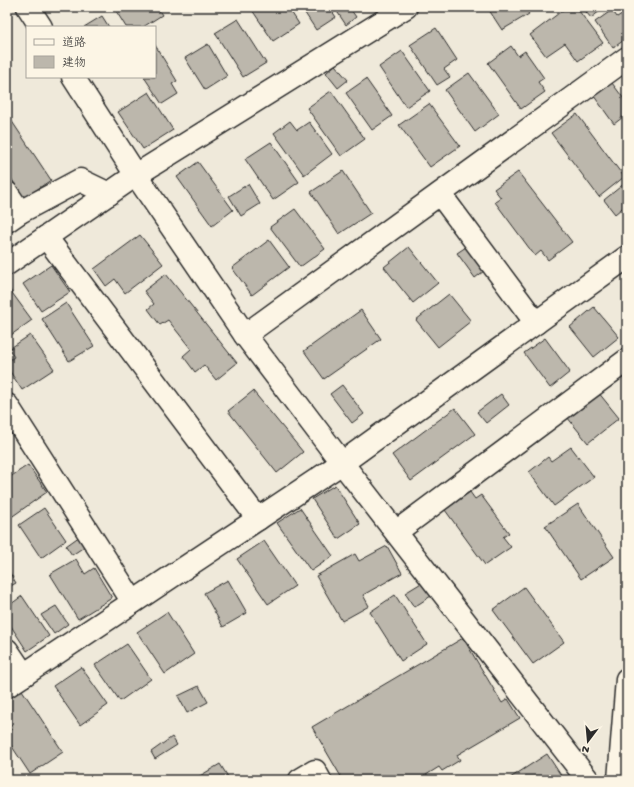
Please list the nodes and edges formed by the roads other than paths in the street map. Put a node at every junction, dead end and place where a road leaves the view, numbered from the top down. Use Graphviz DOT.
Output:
graph roads {
  1 [pos="406,7"];
  2 [pos="627,58"];
  3 [pos="74,78"];
  4 [pos="136,175"];
  5 [pos="7,193"];
  6 [pos="109,194"];
  7 [pos="440,194"];
  8 [pos="14,216"];
  9 [pos="46,237"];
  10 [pos="627,257"];
  11 [pos="7,264"];
  12 [pos="536,323"];
  13 [pos="245,335"];
  14 [pos="627,360"];
  15 [pos="7,405"];
  16 [pos="342,463"];
  17 [pos="258,519"];
  18 [pos="396,532"];
  19 [pos="133,602"];
  20 [pos="7,650"];
  21 [pos="627,679"];
  22 [pos="15,680"];
  23 [pos="300,780"];
  24 [pos="320,780"];
  25 [pos="588,780"];
  26 [pos="619,780"];
  1 -- 4 [label="street"];
  2 -- 7 [label="street"];
  3 -- 4 [label="street"];
  4 -- 6 [label="street"];
  4 -- 13 [label="street"];
  5 -- 8 [label="street"];
  6 -- 8 [label="street"];
  6 -- 9 [label="street"];
  7 -- 12 [label="street"];
  7 -- 13 [label="street"];
  9 -- 11 [label="street"];
  9 -- 17 [label="street"];
  10 -- 12 [label="street"];
  12 -- 16 [label="street"];
  13 -- 16 [label="street"];
  14 -- 18 [label="street"];
  15 -- 19 [label="street"];
  16 -- 17 [label="street"];
  16 -- 18 [label="street"];
  17 -- 19 [label="street"];
  18 -- 25 [label="street"];
  19 -- 22 [label="street"];
  20 -- 22 [label="street"];
  21 -- 26 [label="street"];
  23 -- 24 [label="street"];
}
